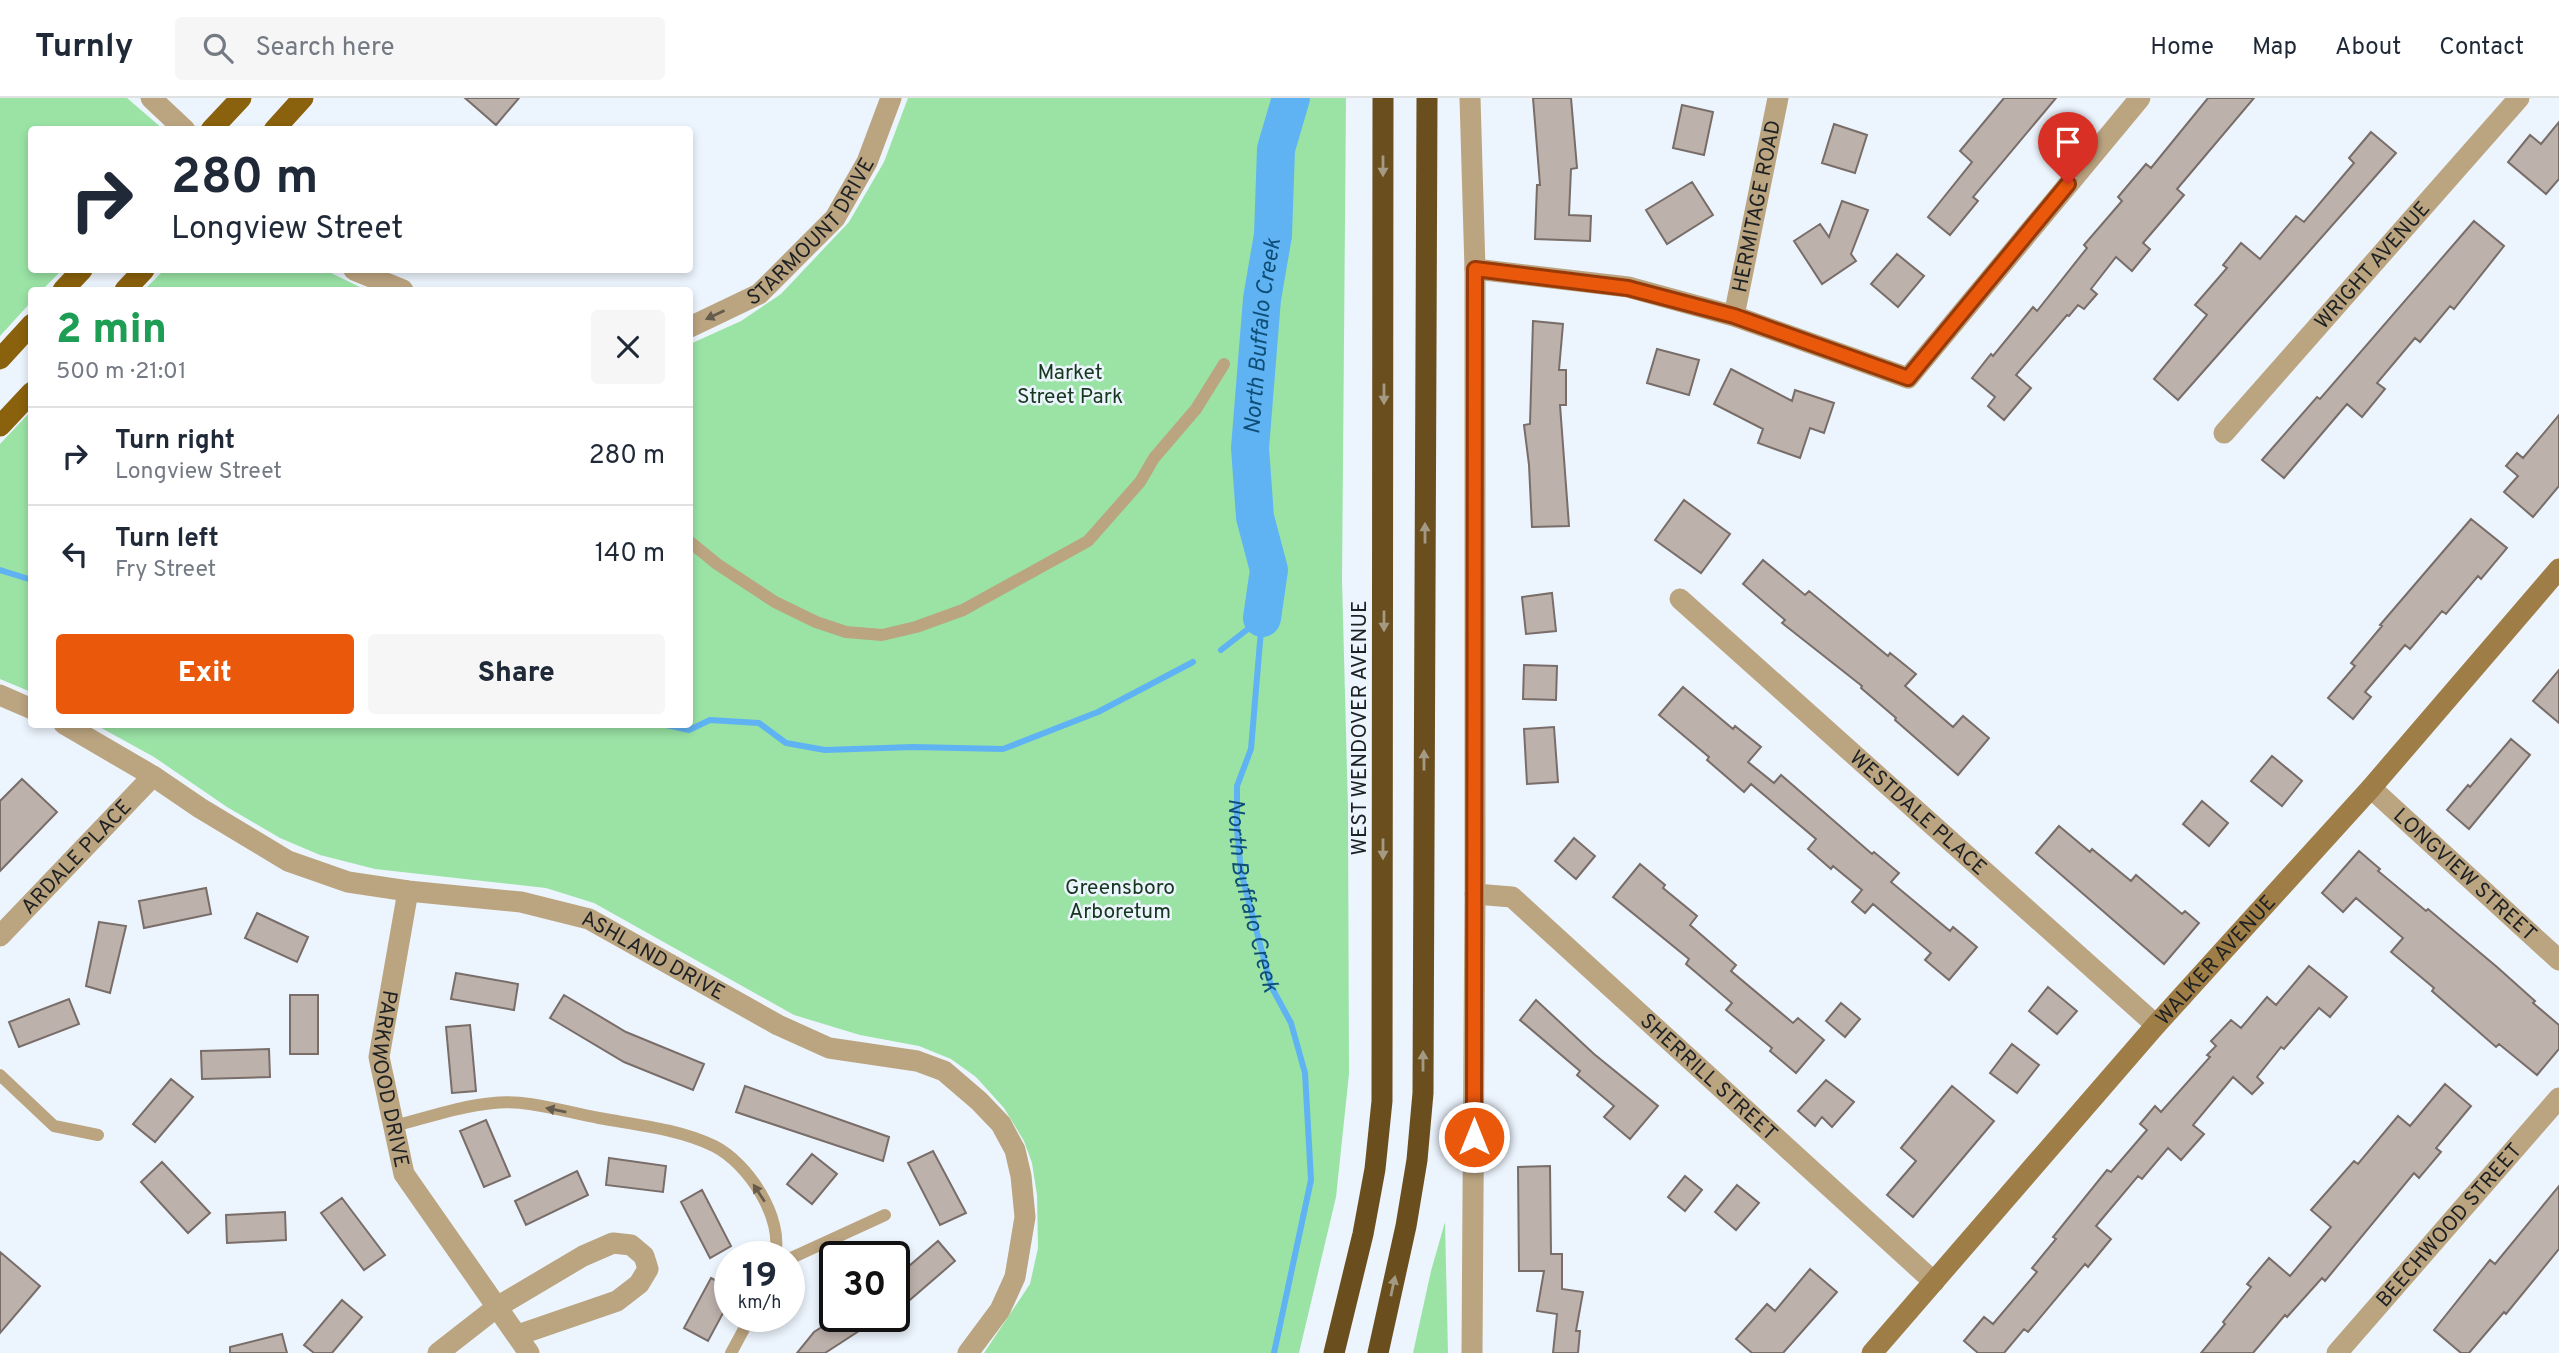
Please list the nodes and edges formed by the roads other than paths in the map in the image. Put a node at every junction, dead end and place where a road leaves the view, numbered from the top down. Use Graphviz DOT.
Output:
graph roads {
  1 [pos="150,98"];
  2 [pos="241,98"];
  3 [pos="303,98"];
  4 [pos="891,98"];
  5 [pos="1383,98"];
  6 [pos="1427,98"];
  7 [pos="1470,98"];
  8 [pos="1778,98"];
  9 [pos="2140,98"];
  10 [pos="2519,98"];
  11 [pos="180,126"];
  12 [pos="215,126"];
  13 [pos="278,126"];
  14 [pos="1475,269"];
  15 [pos="79,273"];
  16 [pos="141,273"];
  17 [pos="361,273"];
  18 [pos="66,287"];
  19 [pos="128,287"];
  20 [pos="396,287"];
  21 [pos="1734,316"];
  22 [pos="693,326"];
  23 [pos="28,328"];
  24 [pos="0,359"];
  25 [pos="1224,364"];
  26 [pos="28,396"];
  27 [pos="0,426"];
  28 [pos="2224,433"];
  29 [pos="693,544"];
  30 [pos="2559,569"];
  31 [pos="1680,599"];
  32 [pos="0,695"];
  33 [pos="28,707"];
  34 [pos="71,728"];
  35 [pos="153,776"];
  36 [pos="2371,788"];
  37 [pos="408,891"];
  38 [pos="1475,894"];
  39 [pos="0,936"];
  40 [pos="2559,960"];
  41 [pos="2156,1026"];
  42 [pos="0,1075"];
  43 [pos="2559,1098"];
  44 [pos="394,1126"];
  45 [pos="98,1135"];
  46 [pos="885,1215"];
  47 [pos="776,1241"];
  48 [pos="805,1252"];
  49 [pos="1934,1282"];
  50 [pos="497,1307"];
  51 [pos="742,1332"];
  52 [pos="524,1344"];
  53 [pos="438,1353"];
  54 [pos="731,1353"];
  55 [pos="968,1353"];
  56 [pos="1334,1353"];
  57 [pos="1378,1353"];
  58 [pos="1472,1353"];
  59 [pos="1872,1353"];
  60 [pos="2337,1353"];
  1 -- 11 [label="street"];
  2 -- 12 [label="main road"];
  3 -- 13 [label="main road"];
  4 -- 22 [label="street, STARMOUNT DRIVE, one-way"];
  5 -- 56 [label="highway, WEST WENDOVER AVENUE, one-way"];
  57 -- 6 [label="highway, one-way"];
  7 -- 14 [label="street"];
  8 -- 21 [label="street, HERMITAGE ROAD"];
  9 -- 21 [label="street"];
  10 -- 28 [label="street, WRIGHT AVENUE"];
  14 -- 21 [label="street"];
  14 -- 38 [label="street"];
  15 -- 18 [label="main road"];
  16 -- 19 [label="main road"];
  17 -- 20 [label="street"];
  23 -- 24 [label="main road"];
  25 -- 29 [label="lane"];
  26 -- 27 [label="main road"];
  30 -- 36 [label="street, WALKER AVENUE"];
  31 -- 41 [label="street, WESTDALE PLACE"];
  32 -- 33 [label="street"];
  34 -- 35 [label="street, ASHLAND DRIVE"];
  35 -- 37 [label="street, ASHLAND DRIVE"];
  35 -- 39 [label="street, ARDALE PLACE"];
  36 -- 40 [label="street, LONGVIEW STREET"];
  36 -- 41 [label="street, WALKER AVENUE"];
  37 -- 44 [label="street, PARKWOOD DRIVE"];
  37 -- 55 [label="street, ASHLAND DRIVE"];
  38 -- 49 [label="street, SHERRILL STREET"];
  38 -- 58 [label="street"];
  41 -- 49 [label="street, WALKER AVENUE"];
  42 -- 45 [label="lane"];
  43 -- 60 [label="street, BEECHWOOD STREET"];
  47 -- 44 [label="lane, one-way"];
  44 -- 50 [label="street, PARKWOOD DRIVE"];
  46 -- 48 [label="lane"];
  49 -- 59 [label="street, WALKER AVENUE"];
  50 -- 52 [label="street, PARKWOOD DRIVE"];
  50 -- 52 [label="street"];
  50 -- 53 [label="street"];
  51 -- 54 [label="lane"];
}
